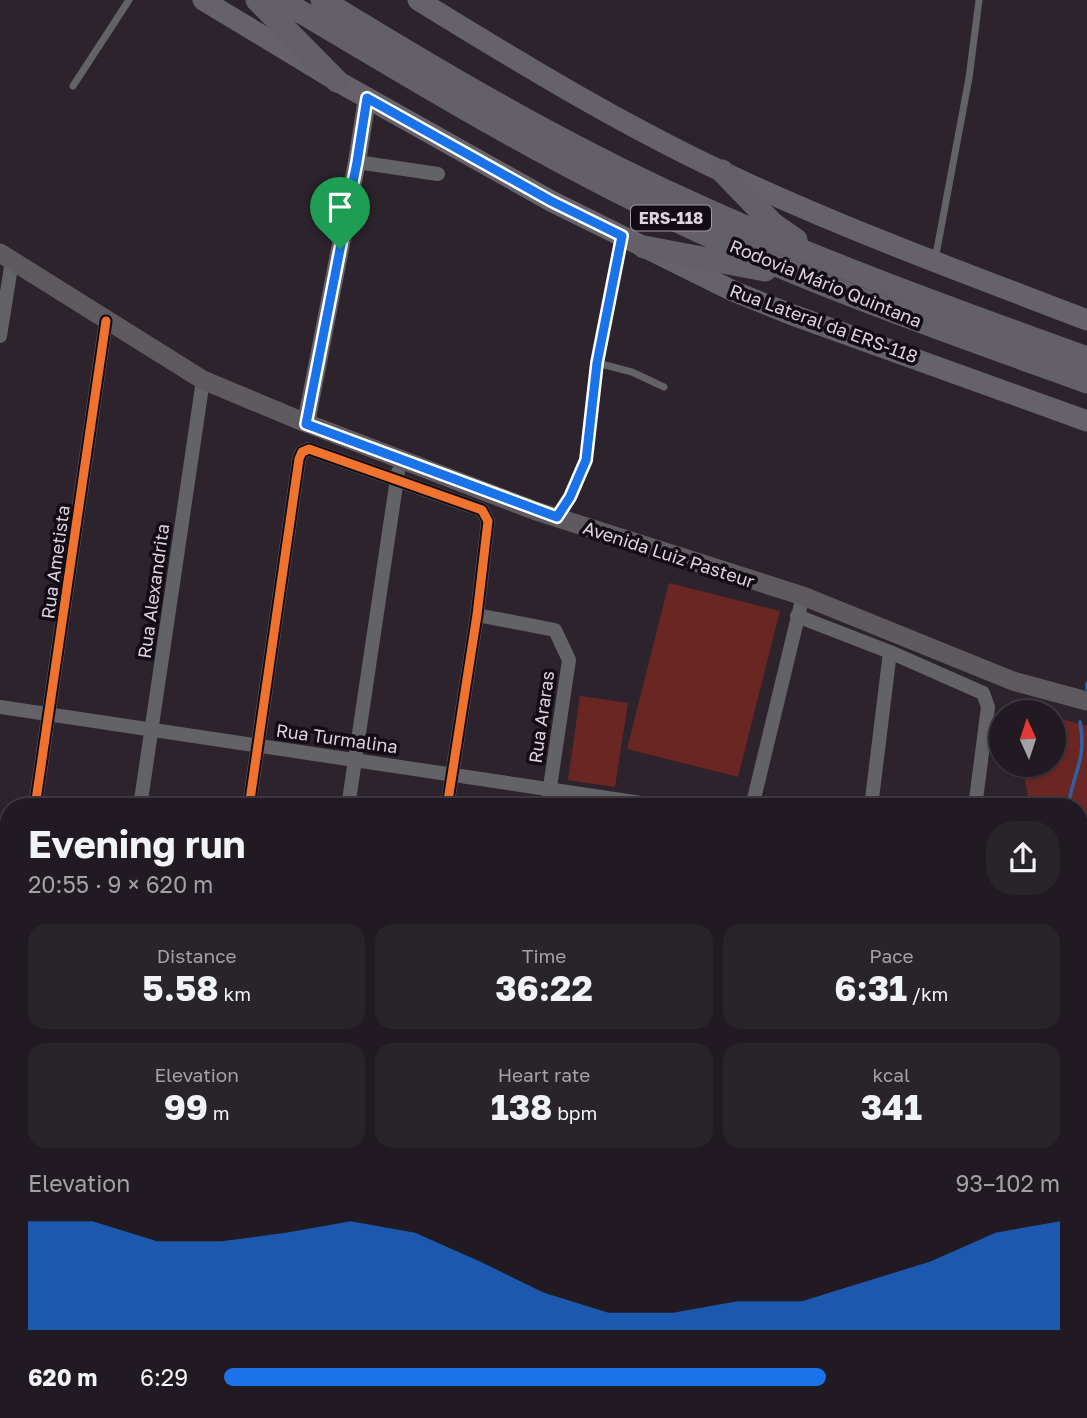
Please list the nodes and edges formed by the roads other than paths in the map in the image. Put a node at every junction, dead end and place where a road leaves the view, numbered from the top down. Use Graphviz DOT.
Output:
graph roads {
  1 [pos="129,0"];
  2 [pos="203,0"];
  3 [pos="257,0"];
  4 [pos="281,0"];
  5 [pos="321,0"];
  6 [pos="418,0"];
  7 [pos="979,0"];
  8 [pos="337,81"];
  9 [pos="73,86"];
  10 [pos="367,98"];
  11 [pos="357,162"];
  12 [pos="722,171"];
  13 [pos="438,174"];
  14 [pos="622,236"];
  15 [pos="644,247"];
  16 [pos="6,257"];
  17 [pos="820,259"];
  18 [pos="935,261"];
  19 [pos="813,281"];
  20 [pos="1087,320"];
  21 [pos="106,321"];
  22 [pos="0,336"];
  23 [pos="1087,358"];
  24 [pos="597,363"];
  25 [pos="203,380"];
  26 [pos="1087,382"];
  27 [pos="664,387"];
  28 [pos="1087,421"];
  29 [pos="306,424"];
  30 [pos="399,470"];
  31 [pos="557,517"];
  32 [pos="803,596"];
  33 [pos="477,615"];
  34 [pos="797,616"];
  35 [pos="890,652"];
  36 [pos="1087,701"];
  37 [pos="0,707"];
  38 [pos="49,715"];
  39 [pos="152,730"];
  40 [pos="258,746"];
  41 [pos="355,761"];
  42 [pos="452,775"];
  43 [pos="549,791"];
  44 [pos="36,798"];
  45 [pos="142,798"];
  46 [pos="250,798"];
  47 [pos="349,798"];
  48 [pos="448,798"];
  49 [pos="548,798"];
  50 [pos="598,798"];
  51 [pos="754,798"];
  52 [pos="872,798"];
  53 [pos="976,798"];
  1 -- 9 [label="lane"];
  2 -- 8 [label="main road, Rua Lateral da ERS-118"];
  3 -- 8 [label="highway"];
  4 -- 19 [label="highway, Rodovia Mário Quintana / ERS-118"];
  5 -- 17 [label="highway, Rodovia Mário Quintana / ERS-118"];
  6 -- 12 [label="main road"];
  7 -- 18 [label="lane"];
  8 -- 10 [label="main road, Rua Lateral da ERS-118"];
  10 -- 11 [label="street"];
  10 -- 14 [label="main road, Rua Lateral da ERS-118"];
  11 -- 13 [label="street"];
  11 -- 29 [label="street"];
  12 -- 17 [label="highway"];
  12 -- 18 [label="main road"];
  14 -- 15 [label="main road, Rua Lateral da ERS-118"];
  14 -- 24 [label="lane"];
  15 -- 19 [label="highway"];
  15 -- 28 [label="main road, Rua Lateral da ERS-118"];
  16 -- 21 [label="main road, Avenida Luiz Pasteur"];
  16 -- 22 [label="street"];
  17 -- 23 [label="highway, Rodovia Mário Quintana / ERS-118"];
  18 -- 20 [label="main road"];
  19 -- 26 [label="highway, Rodovia Mário Quintana / ERS-118"];
  21 -- 25 [label="main road, Avenida Luiz Pasteur"];
  21 -- 38 [label="street, Rua Ametista"];
  24 -- 27 [label="lane"];
  24 -- 31 [label="lane"];
  25 -- 29 [label="main road, Avenida Luiz Pasteur"];
  25 -- 39 [label="street, Rua Alexandrita"];
  29 -- 30 [label="main road, Avenida Luiz Pasteur"];
  30 -- 31 [label="main road, Avenida Luiz Pasteur"];
  30 -- 33 [label="street"];
  30 -- 40 [label="street"];
  30 -- 41 [label="street"];
  31 -- 32 [label="main road, Avenida Luiz Pasteur"];
  32 -- 34 [label="street"];
  32 -- 36 [label="main road, Avenida Luiz Pasteur"];
  33 -- 42 [label="street"];
  33 -- 43 [label="street, Rua Araras"];
  34 -- 35 [label="street"];
  34 -- 51 [label="street"];
  35 -- 52 [label="street"];
  35 -- 53 [label="street"];
  37 -- 38 [label="street, Rua Turmalina"];
  38 -- 39 [label="street, Rua Turmalina"];
  38 -- 44 [label="street, Rua Ametista"];
  39 -- 40 [label="street, Rua Turmalina"];
  39 -- 45 [label="street, Rua Alexandrita"];
  40 -- 41 [label="street, Rua Turmalina"];
  40 -- 46 [label="street"];
  41 -- 42 [label="street, Rua Turmalina"];
  41 -- 47 [label="street"];
  42 -- 43 [label="street, Rua Turmalina"];
  42 -- 48 [label="street"];
  43 -- 49 [label="street, Rua Araras"];
  43 -- 50 [label="street, Rua Turmalina"];
}
